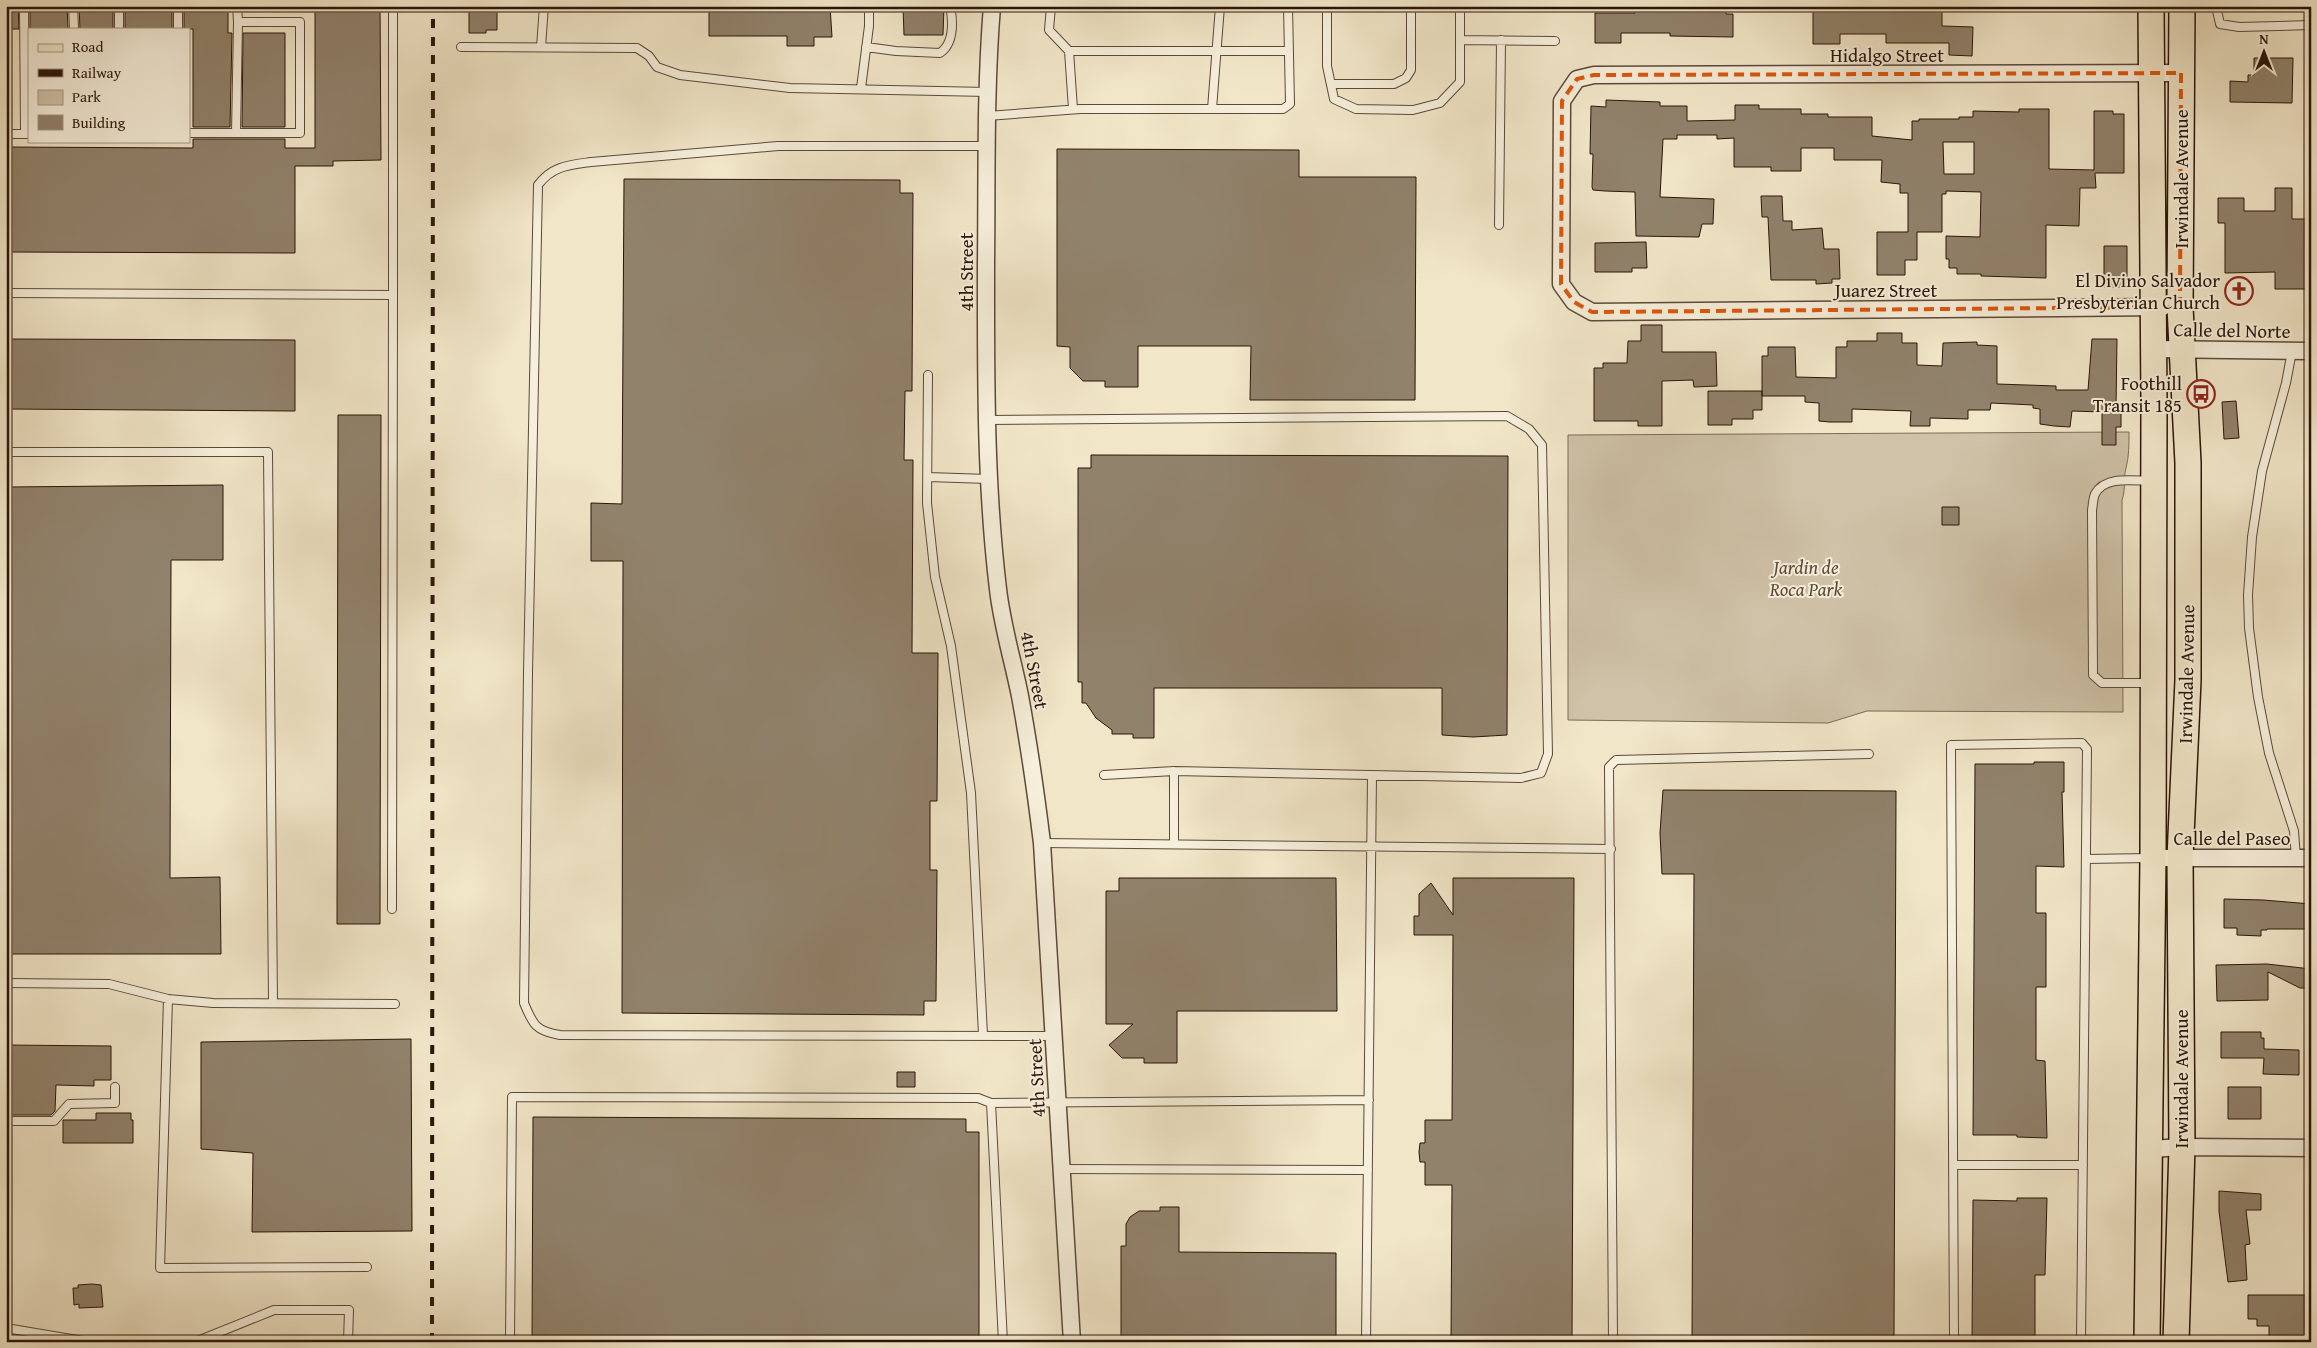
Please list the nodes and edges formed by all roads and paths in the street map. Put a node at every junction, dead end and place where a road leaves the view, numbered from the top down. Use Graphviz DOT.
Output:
graph roads {
  1 [pos="24,6"];
  2 [pos="73,6"];
  3 [pos="118,6"];
  4 [pos="178,6"];
  5 [pos="238,6"];
  6 [pos="393,6"];
  7 [pos="544,6"];
  8 [pos="869,6"];
  9 [pos="992,6"];
  10 [pos="1051,6"];
  11 [pos="1220,6"];
  12 [pos="1288,6"];
  13 [pos="1327,6"];
  14 [pos="1411,6"];
  15 [pos="1460,6"];
  16 [pos="2151,6"];
  17 [pos="2182,6"];
  18 [pos="2216,6"];
  19 [pos="951,11"];
  20 [pos="238,22"];
  21 [pos="2311,25"];
  22 [pos="74,28"];
  23 [pos="119,28"];
  24 [pos="178,28"];
  25 [pos="1460,40"];
  26 [pos="1501,40"];
  27 [pos="1555,41"];
  28 [pos="461,47"];
  29 [pos="541,47"];
  30 [pos="866,47"];
  31 [pos="1217,50"];
  32 [pos="1287,51"];
  33 [pos="1069,52"];
  34 [pos="2181,73"];
  35 [pos="2150,74"];
  36 [pos="1331,84"];
  37 [pos="860,88"];
  38 [pos="988,92"];
  39 [pos="1073,109"];
  40 [pos="1212,109"];
  41 [pos="987,116"];
  42 [pos="190,133"];
  43 [pos="236,133"];
  44 [pos="6,134"];
  45 [pos="27,134"];
  46 [pos="987,146"];
  47 [pos="1499,225"];
  48 [pos="6,293"];
  49 [pos="393,295"];
  50 [pos="2180,307"];
  51 [pos="2152,308"];
  52 [pos="1592,312"];
  53 [pos="2153,349"];
  54 [pos="2181,350"];
  55 [pos="2292,351"];
  56 [pos="2311,351"];
  57 [pos="928,375"];
  58 [pos="986,420"];
  59 [pos="6,452"];
  60 [pos="928,477"];
  61 [pos="988,478"];
  62 [pos="2153,481"];
  63 [pos="2153,683"];
  64 [pos="1869,754"];
  65 [pos="1174,771"];
  66 [pos="1104,776"];
  67 [pos="1372,776"];
  68 [pos="1042,843"];
  69 [pos="1174,844"];
  70 [pos="1371,847"];
  71 [pos="1611,849"];
  72 [pos="2152,858"];
  73 [pos="2180,858"];
  74 [pos="2303,858"];
  75 [pos="2086,859"];
  76 [pos="392,909"];
  77 [pos="6,983"];
  78 [pos="168,999"];
  79 [pos="273,1003"];
  80 [pos="396,1004"];
  81 [pos="983,1035"];
  82 [pos="1053,1036"];
  83 [pos="115,1087"];
  84 [pos="1369,1100"];
  85 [pos="1057,1102"];
  86 [pos="991,1103"];
  87 [pos="6,1121"];
  88 [pos="2182,1147"];
  89 [pos="2311,1148"];
  90 [pos="2151,1149"];
  91 [pos="1953,1164"];
  92 [pos="2083,1166"];
  93 [pos="1061,1169"];
  94 [pos="1368,1170"];
  95 [pos="367,1267"];
  96 [pos="6,1328"];
  97 [pos="88,1342"];
  98 [pos="195,1342"];
  99 [pos="348,1342"];
  100 [pos="510,1342"];
  101 [pos="1003,1342"];
  102 [pos="1072,1342"];
  103 [pos="1366,1342"];
  104 [pos="1613,1342"];
  105 [pos="1954,1342"];
  106 [pos="2081,1342"];
  107 [pos="2147,1342"];
  108 [pos="2176,1342"];
  1 -- 45 [label="lane"];
  2 -- 22 [label="lane"];
  3 -- 23 [label="lane"];
  4 -- 24 [label="lane"];
  5 -- 20 [label="lane"];
  6 -- 49 [label="lane"];
  7 -- 29 [label="lane"];
  8 -- 30 [label="lane"];
  9 -- 38 [label="street, 4th Street"];
  10 -- 33 [label="lane"];
  11 -- 31 [label="lane"];
  12 -- 32 [label="lane"];
  13 -- 36 [label="lane"];
  14 -- 36 [label="lane"];
  15 -- 25 [label="lane"];
  16 -- 35 [label="main road, Irwindale Avenue"];
  17 -- 34 [label="main road, Irwindale Avenue"];
  18 -- 21 [label="lane"];
  19 -- 30 [label="lane"];
  20 -- 43 [label="lane"];
  20 -- 43 [label="lane"];
  25 -- 26 [label="lane"];
  25 -- 36 [label="lane"];
  26 -- 27 [label="lane"];
  26 -- 47 [label="lane"];
  28 -- 29 [label="lane"];
  29 -- 37 [label="lane"];
  30 -- 37 [label="lane"];
  31 -- 32 [label="lane"];
  31 -- 33 [label="lane"];
  31 -- 40 [label="lane"];
  32 -- 40 [label="lane"];
  33 -- 39 [label="lane"];
  34 -- 35 [label="street, Hidalgo Street"];
  34 -- 50 [label="main road, Irwindale Avenue"];
  35 -- 51 [label="main road, Irwindale Avenue"];
  35 -- 52 [label="street, Hidalgo Street"];
  37 -- 38 [label="lane"];
  38 -- 41 [label="street, 4th Street"];
  39 -- 40 [label="lane"];
  39 -- 41 [label="lane"];
  41 -- 46 [label="street, 4th Street"];
  42 -- 43 [label="lane"];
  44 -- 45 [label="lane"];
  46 -- 58 [label="street, 4th Street"];
  46 -- 81 [label="lane"];
  48 -- 49 [label="lane"];
  49 -- 76 [label="lane"];
  50 -- 51 [label="street, Juarez Street"];
  50 -- 54 [label="main road, Irwindale Avenue"];
  51 -- 52 [label="street, Juarez Street"];
  51 -- 53 [label="main road, Irwindale Avenue"];
  53 -- 54 [label="street, Calle del Norte"];
  53 -- 62 [label="main road, Irwindale Avenue"];
  54 -- 55 [label="street, Calle del Norte"];
  54 -- 73 [label="main road, Irwindale Avenue"];
  55 -- 56 [label="street, Calle del Norte"];
  55 -- 74 [label="lane"];
  57 -- 60 [label="lane"];
  58 -- 61 [label="street, 4th Street"];
  58 -- 67 [label="lane"];
  59 -- 79 [label="lane"];
  60 -- 61 [label="lane"];
  60 -- 81 [label="lane"];
  61 -- 68 [label="street, 4th Street"];
  62 -- 63 [label="main road, Irwindale Avenue"];
  62 -- 63 [label="lane"];
  63 -- 72 [label="main road, Irwindale Avenue"];
  64 -- 71 [label="lane"];
  65 -- 66 [label="lane"];
  65 -- 67 [label="lane"];
  65 -- 69 [label="lane"];
  67 -- 70 [label="lane"];
  68 -- 69 [label="lane"];
  68 -- 82 [label="street, 4th Street"];
  69 -- 70 [label="lane"];
  70 -- 71 [label="lane"];
  70 -- 84 [label="lane"];
  71 -- 104 [label="lane"];
  72 -- 73 [label="street, Calle del Paseo"];
  72 -- 75 [label="lane"];
  72 -- 90 [label="main road, Irwindale Avenue"];
  73 -- 74 [label="street, Calle del Paseo"];
  73 -- 88 [label="main road, Irwindale Avenue"];
  75 -- 91 [label="lane"];
  75 -- 92 [label="lane"];
  77 -- 78 [label="lane"];
  78 -- 79 [label="lane"];
  78 -- 95 [label="lane"];
  79 -- 80 [label="lane"];
  81 -- 82 [label="lane"];
  82 -- 85 [label="street, 4th Street"];
  83 -- 87 [label="lane"];
  84 -- 85 [label="lane"];
  84 -- 94 [label="lane"];
  85 -- 86 [label="lane"];
  85 -- 93 [label="street, 4th Street"];
  86 -- 100 [label="lane"];
  86 -- 101 [label="lane"];
  88 -- 89 [label="street"];
  88 -- 90 [label="street"];
  88 -- 108 [label="main road, Irwindale Avenue"];
  90 -- 107 [label="main road, Irwindale Avenue"];
  91 -- 92 [label="lane"];
  91 -- 105 [label="lane"];
  92 -- 106 [label="lane"];
  93 -- 94 [label="lane"];
  93 -- 102 [label="street, 4th Street"];
  94 -- 103 [label="lane"];
  96 -- 97 [label="lane"];
  98 -- 99 [label="lane"];
}
